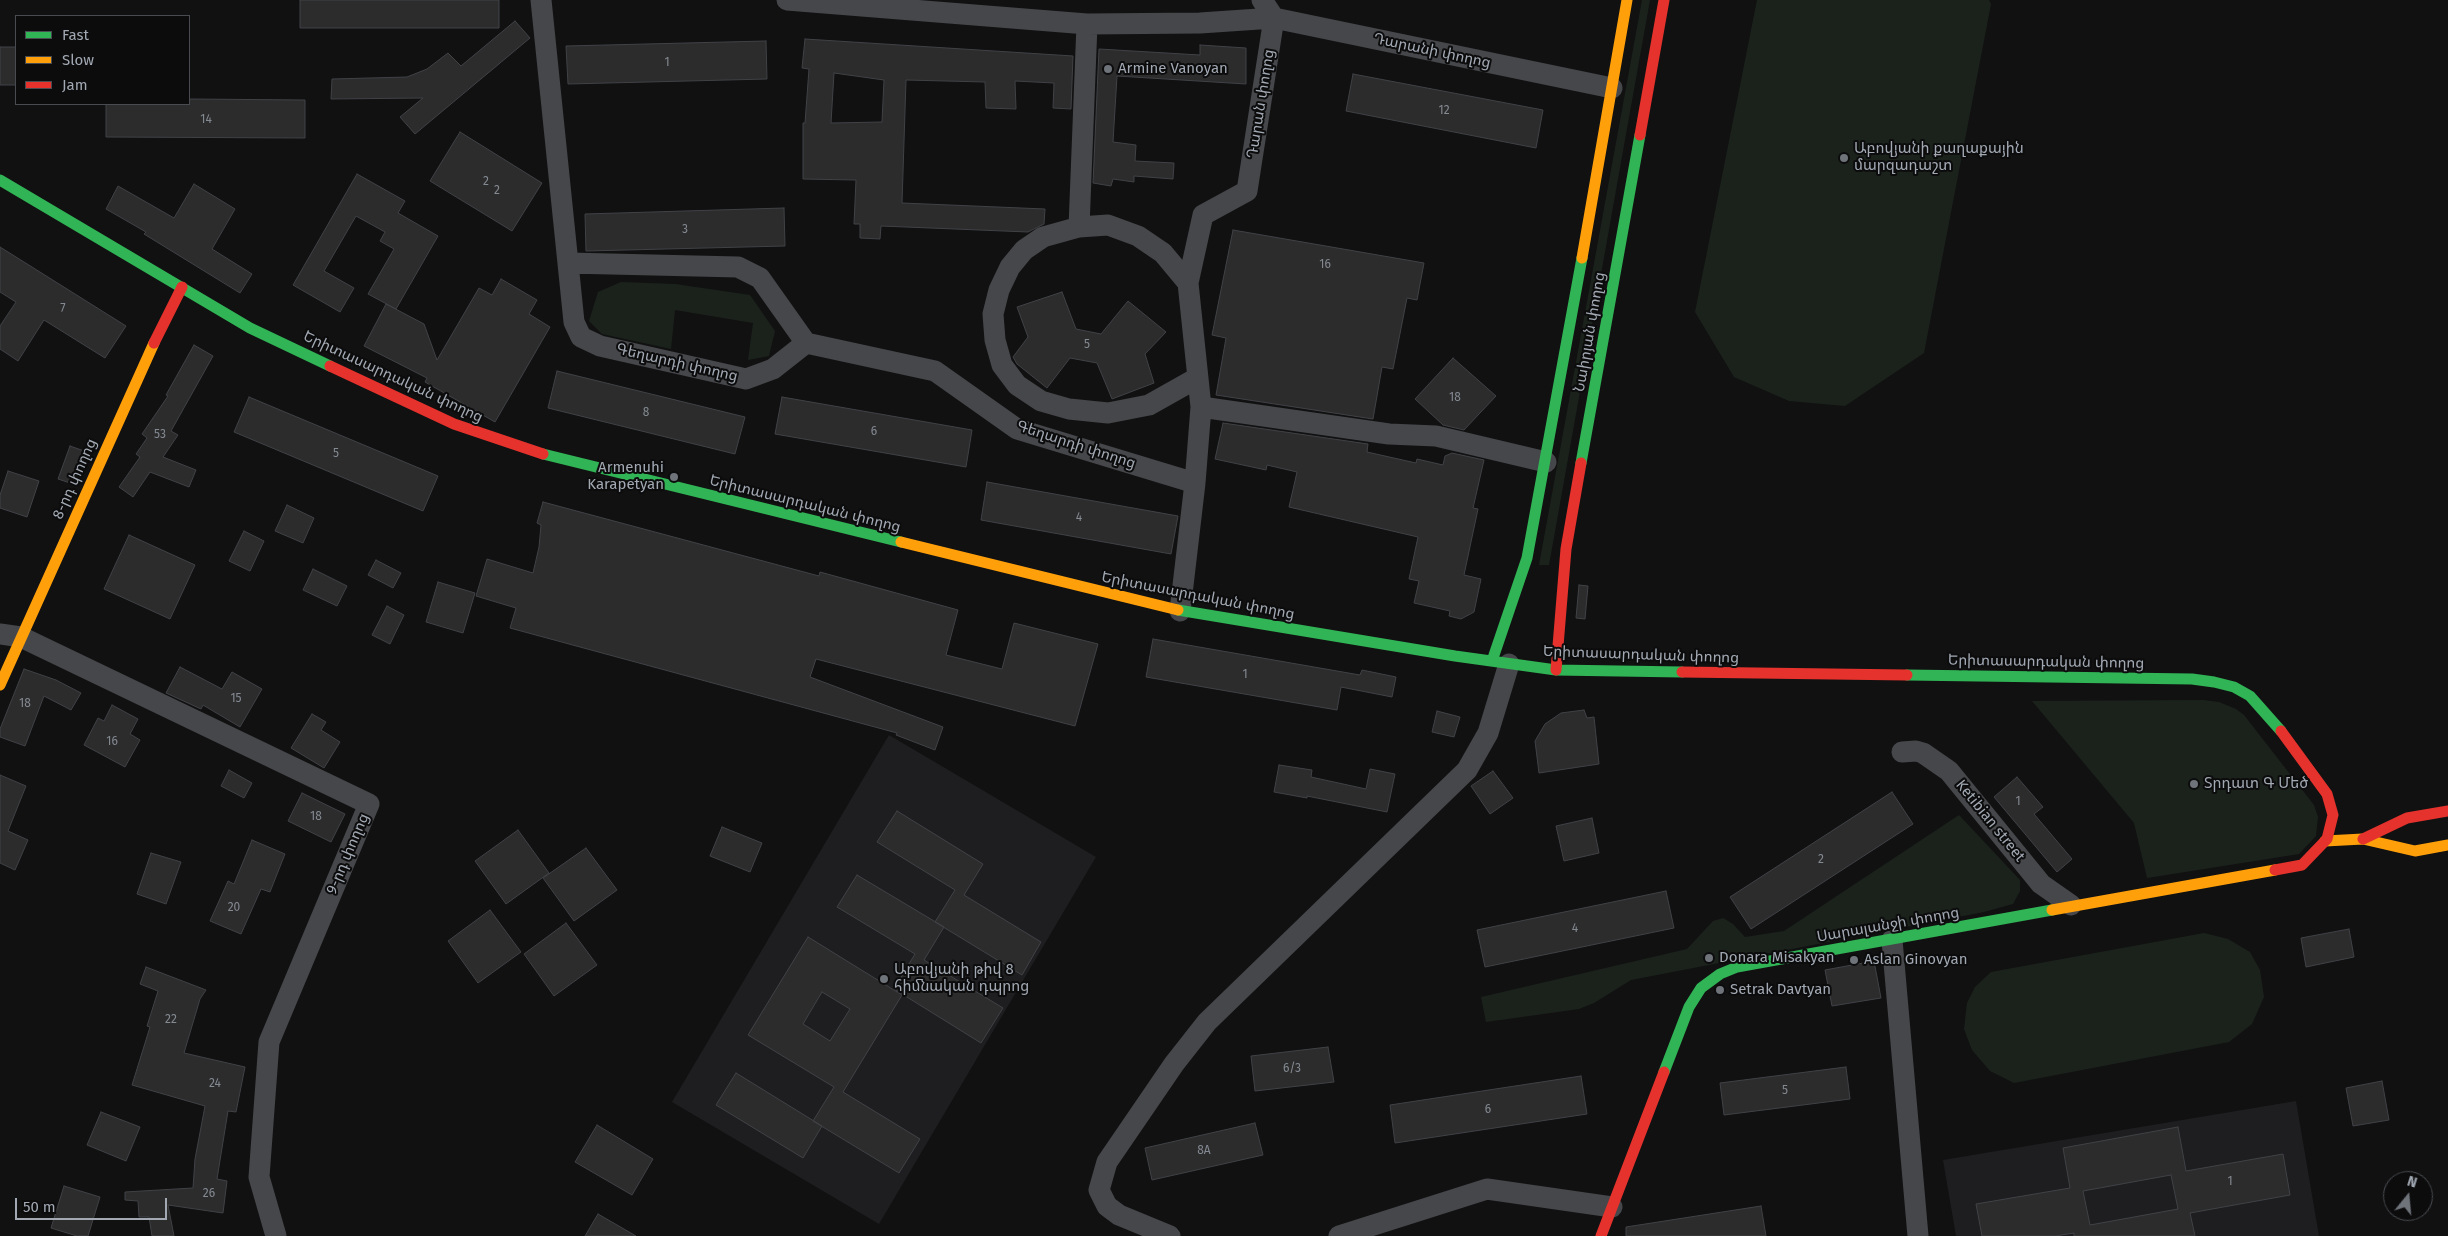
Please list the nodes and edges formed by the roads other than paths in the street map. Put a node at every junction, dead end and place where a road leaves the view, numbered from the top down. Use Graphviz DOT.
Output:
graph roads {
  1 [pos="541,0"];
  2 [pos="787,0"];
  3 [pos="1262,0"];
  4 [pos="1627,0"];
  5 [pos="1664,0"];
  6 [pos="1274,18"];
  7 [pos="1087,24"];
  8 [pos="1612,88"];
  9 [pos="0,180"];
  10 [pos="1079,227"];
  11 [pos="568,263"];
  12 [pos="1188,283"];
  13 [pos="182,287"];
  14 [pos="806,343"];
  15 [pos="1197,378"];
  16 [pos="1201,407"];
  17 [pos="1546,462"];
  18 [pos="1195,483"];
  19 [pos="1180,611"];
  20 [pos="0,634"];
  21 [pos="21,637"];
  22 [pos="1501,662"];
  23 [pos="1556,670"];
  24 [pos="0,685"];
  25 [pos="1902,752"];
  26 [pos="2448,811"];
  27 [pos="2332,826"];
  28 [pos="2363,839"];
  29 [pos="2325,841"];
  30 [pos="2448,845"];
  31 [pos="2071,905"];
  32 [pos="1892,940"];
  33 [pos="1612,1207"];
  34 [pos="276,1236"];
  35 [pos="1170,1236"];
  36 [pos="1339,1236"];
  37 [pos="1601,1236"];
  38 [pos="1918,1236"];
  1 -- 11 [label="street, Գեղարդի փողոց"];
  2 -- 7 [label="street, Դարանի փողոց"];
  3 -- 6 [label="street"];
  4 -- 8 [label="street, Նաիրյան փողոց"];
  5 -- 23 [label="street, Նաիրյան փողոց"];
  6 -- 7 [label="street, Դարանի փողոց"];
  6 -- 8 [label="street, Դարանի փողոց"];
  6 -- 12 [label="street, Դարան փողոց"];
  7 -- 10 [label="street"];
  8 -- 17 [label="street, Նաիրյան փողոց"];
  9 -- 13 [label="street, Երիտասարդական փողոց"];
  10 -- 12 [label="street"];
  10 -- 15 [label="street"];
  11 -- 14 [label="street"];
  11 -- 14 [label="street, Գեղարդի փողոց"];
  12 -- 15 [label="street"];
  13 -- 19 [label="street, Երիտասարդական փողոց"];
  13 -- 21 [label="street, 8-րդ փողոց"];
  14 -- 18 [label="street, Գեղարդի փողոց"];
  15 -- 16 [label="street"];
  16 -- 17 [label="street"];
  16 -- 18 [label="street"];
  17 -- 22 [label="street, Նաիրյան փողոց"];
  18 -- 19 [label="street"];
  19 -- 22 [label="street, Երիտասարդական փողոց"];
  20 -- 21 [label="street, 9-րդ փողոց"];
  21 -- 24 [label="street, 8-րդ փողոց"];
  21 -- 34 [label="street, 9-րդ փողոց"];
  22 -- 23 [label="street, Երիտասարդական փողոց"];
  22 -- 35 [label="street"];
  23 -- 27 [label="street, Երիտասարդական փողոց"];
  25 -- 31 [label="street, Ketibian street"];
  26 -- 28 [label="street"];
  27 -- 29 [label="street, Սարալանջի փողոց"];
  28 -- 29 [label="street"];
  28 -- 30 [label="street"];
  29 -- 31 [label="street, Սարալանջի փողոց"];
  31 -- 32 [label="street, Սարալանջի փողոց"];
  32 -- 33 [label="street, Սարալանջի փողոց"];
  32 -- 38 [label="street"];
  33 -- 36 [label="street"];
  33 -- 37 [label="street, Սարալանջի փողոց"];
}
